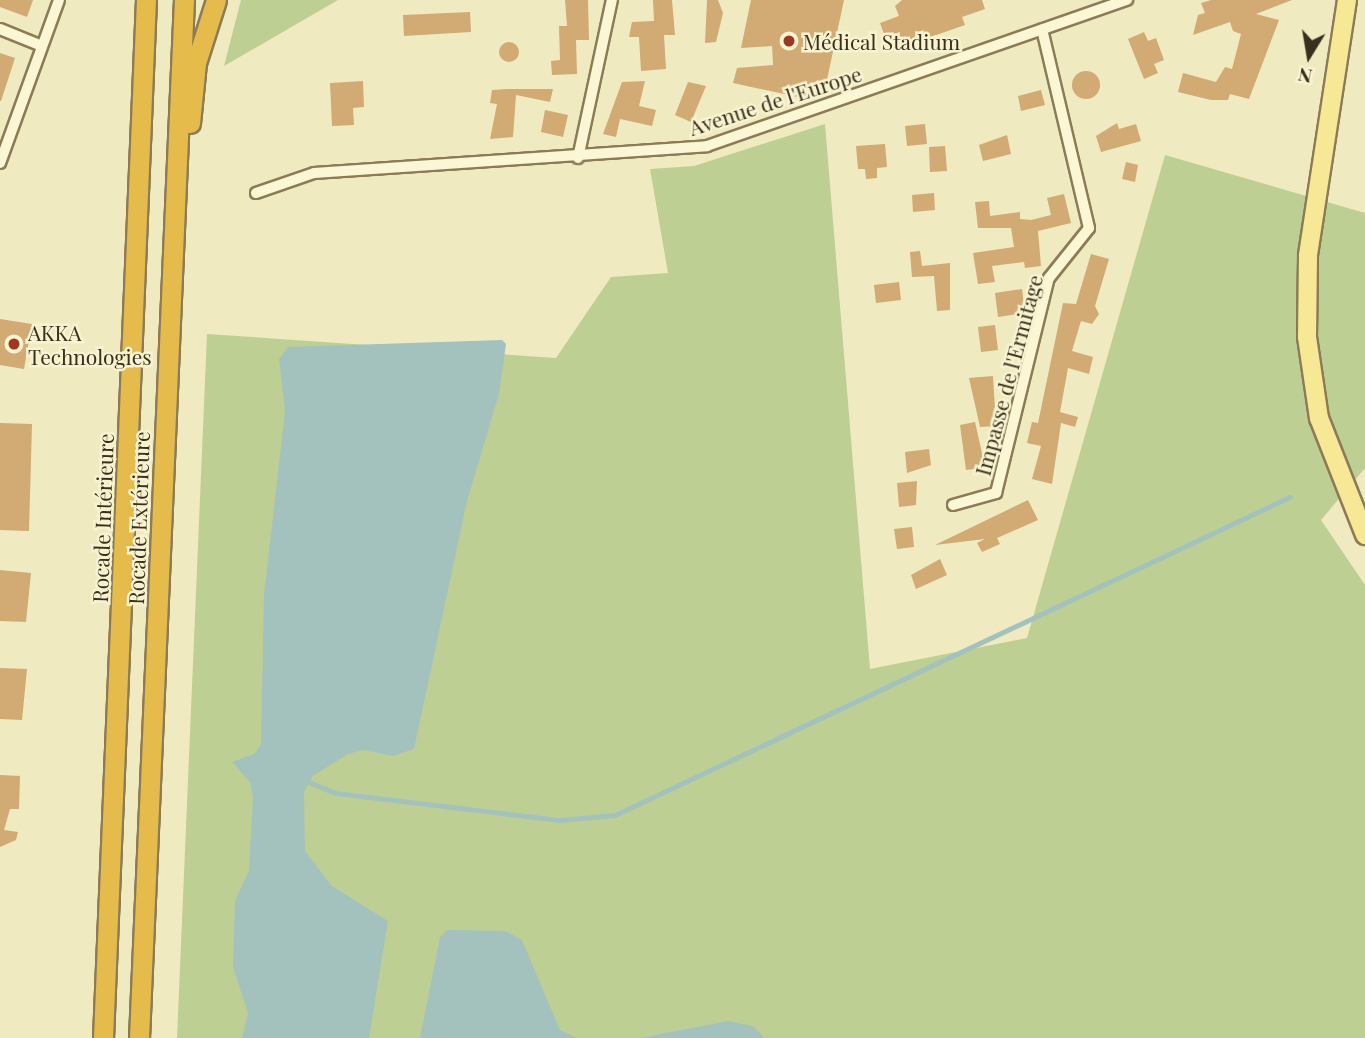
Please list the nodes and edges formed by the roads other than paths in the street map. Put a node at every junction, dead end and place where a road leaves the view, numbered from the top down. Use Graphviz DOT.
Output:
graph roads {
  1 [pos="59,0"];
  2 [pos="146,0"];
  3 [pos="184,0"];
  4 [pos="216,0"];
  5 [pos="612,0"];
  6 [pos="1127,0"];
  7 [pos="1347,0"];
  8 [pos="0,29"];
  9 [pos="1042,29"];
  10 [pos="42,46"];
  11 [pos="578,158"];
  12 [pos="0,163"];
  13 [pos="174,179"];
  14 [pos="257,193"];
  15 [pos="953,505"];
  16 [pos="1365,535"];
  17 [pos="103,1038"];
  18 [pos="139,1038"];
  1 -- 10 [label="street"];
  2 -- 17 [label="highway, Rocade Intérieure"];
  3 -- 13 [label="highway, Rocade Extérieure"];
  4 -- 13 [label="highway"];
  5 -- 11 [label="street"];
  6 -- 9 [label="street, Avenue de l'Europe"];
  7 -- 16 [label="main road"];
  8 -- 10 [label="street"];
  9 -- 11 [label="street, Avenue de l'Europe"];
  9 -- 15 [label="street, Impasse de l'Ermitage"];
  10 -- 12 [label="street"];
  11 -- 14 [label="street, Avenue de l'Europe"];
  13 -- 18 [label="highway, Rocade Extérieure"];
}
